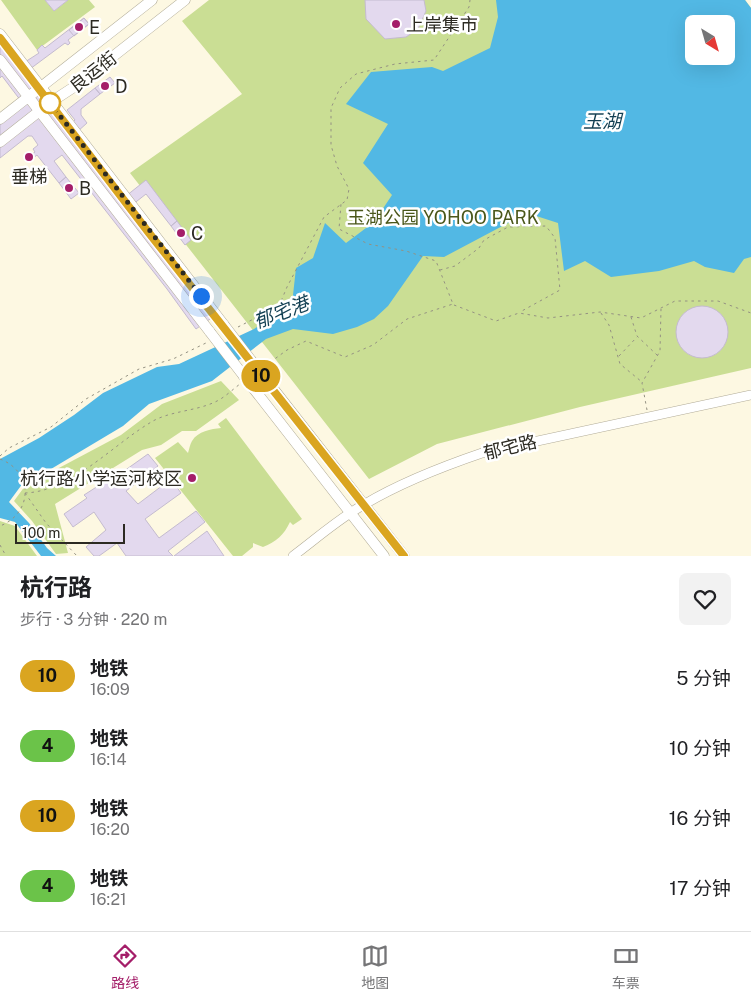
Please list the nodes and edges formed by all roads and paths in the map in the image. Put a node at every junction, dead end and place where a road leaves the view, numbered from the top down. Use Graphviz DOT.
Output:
graph roads {
  1 [pos="152,0"];
  2 [pos="184,0"];
  3 [pos="470,0"];
  4 [pos="0,34"];
  5 [pos="0,60"];
  6 [pos="40,88"];
  7 [pos="28,97"];
  8 [pos="51,102"];
  9 [pos="39,112"];
  10 [pos="0,119"];
  11 [pos="0,142"];
  12 [pos="341,204"];
  13 [pos="440,271"];
  14 [pos="453,304"];
  15 [pos="661,308"];
  16 [pos="600,312"];
  17 [pos="519,313"];
  18 [pos="751,313"];
  19 [pos="631,316"];
  20 [pos="235,328"];
  21 [pos="638,336"];
  22 [pos="209,337"];
  23 [pos="658,355"];
  24 [pos="618,357"];
  25 [pos="258,369"];
  26 [pos="245,377"];
  27 [pos="642,383"];
  28 [pos="751,395"];
  29 [pos="648,416"];
  30 [pos="0,458"];
  31 [pos="25,493"];
  32 [pos="363,504"];
  33 [pos="350,513"];
  34 [pos="0,526"];
  35 [pos="0,545"];
  36 [pos="6,556"];
  37 [pos="77,556"];
  38 [pos="293,556"];
  39 [pos="384,556"];
  40 [pos="404,556"];
  1 -- 6 [label="main road, 良运街"];
  2 -- 8 [label="main road, 良运街"];
  3 -- 12 [label="path"];
  4 -- 6 [label="main road"];
  5 -- 7 [label="main road"];
  6 -- 7 [label="main road, 良运街"];
  6 -- 8 [label="main road"];
  7 -- 9 [label="main road"];
  7 -- 10 [label="main road, 良运街"];
  8 -- 9 [label="main road, 良运街"];
  8 -- 25 [label="main road, bridge"];
  9 -- 11 [label="main road, 良运街"];
  9 -- 22 [label="main road"];
  12 -- 13 [label="path"];
  12 -- 20 [label="path"];
  13 -- 14 [label="path"];
  13 -- 17 [label="path"];
  14 -- 17 [label="path"];
  14 -- 25 [label="path"];
  15 -- 18 [label="path"];
  15 -- 19 [label="path"];
  15 -- 23 [label="path"];
  16 -- 17 [label="path"];
  16 -- 19 [label="path"];
  16 -- 24 [label="path"];
  19 -- 21 [label="path"];
  21 -- 23 [label="path"];
  21 -- 24 [label="path"];
  22 -- 26 [label="main road, bridge"];
  22 -- 30 [label="path"];
  23 -- 27 [label="path"];
  24 -- 27 [label="path"];
  25 -- 32 [label="main road"];
  26 -- 31 [label="path"];
  26 -- 33 [label="main road"];
  27 -- 29 [label="path"];
  28 -- 29 [label="street, 郁宅路"];
  29 -- 32 [label="street, 郁宅路"];
  30 -- 31 [label="path"];
  31 -- 34 [label="path"];
  31 -- 37 [label="path"];
  32 -- 33 [label="street, 郁宅路"];
  32 -- 40 [label="main road"];
  33 -- 38 [label="street, 郁宅路"];
  33 -- 39 [label="main road"];
  35 -- 36 [label="path"];
}
